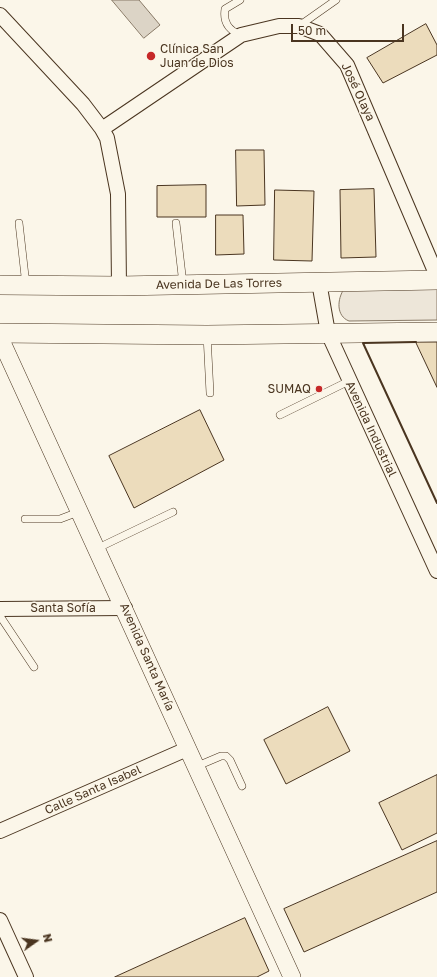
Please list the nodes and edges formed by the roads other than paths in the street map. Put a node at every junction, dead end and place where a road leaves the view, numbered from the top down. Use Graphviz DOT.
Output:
graph roads {
  1 [pos="240,0"];
  2 [pos="336,0"];
  3 [pos="0,15"];
  4 [pos="299,26"];
  5 [pos="240,35"];
  6 [pos="102,129"];
  7 [pos="19,223"];
  8 [pos="176,223"];
  9 [pos="437,276"];
  10 [pos="437,280"];
  11 [pos="320,282"];
  12 [pos="183,284"];
  13 [pos="0,285"];
  14 [pos="26,285"];
  15 [pos="119,286"];
  16 [pos="437,332"];
  17 [pos="0,333"];
  18 [pos="328,333"];
  19 [pos="207,335"];
  20 [pos="0,338"];
  21 [pos="349,381"];
  22 [pos="210,393"];
  23 [pos="280,416"];
  24 [pos="81,511"];
  25 [pos="173,512"];
  26 [pos="25,519"];
  27 [pos="98,548"];
  28 [pos="437,571"];
  29 [pos="125,608"];
  30 [pos="0,609"];
  31 [pos="0,616"];
  32 [pos="34,667"];
  33 [pos="186,749"];
  34 [pos="195,767"];
  35 [pos="242,786"];
  36 [pos="0,831"];
  37 [pos="0,920"];
  38 [pos="26,977"];
  39 [pos="292,977"];
  1 -- 5 [label="lane"];
  2 -- 4 [label="lane"];
  3 -- 6 [label="street"];
  4 -- 5 [label="street, José Olaya"];
  4 -- 9 [label="street, José Olaya"];
  5 -- 6 [label="street, José Olaya"];
  6 -- 15 [label="street"];
  7 -- 14 [label="lane"];
  8 -- 12 [label="lane"];
  10 -- 11 [label="main road, Avenida De Las Torres"];
  11 -- 12 [label="main road, Avenida De Las Torres"];
  11 -- 18 [label="street, Avenida Industrial"];
  12 -- 15 [label="main road, Avenida De Las Torres"];
  13 -- 14 [label="main road, Avenida De Las Torres"];
  14 -- 15 [label="main road, Avenida De Las Torres"];
  16 -- 18 [label="main road"];
  17 -- 19 [label="main road"];
  18 -- 19 [label="main road"];
  18 -- 21 [label="street, Avenida Industrial"];
  19 -- 22 [label="lane"];
  20 -- 24 [label="street, Avenida Santa María"];
  21 -- 23 [label="lane"];
  21 -- 28 [label="street, Avenida Industrial"];
  24 -- 26 [label="lane"];
  24 -- 27 [label="street, Avenida Santa María"];
  25 -- 27 [label="lane"];
  27 -- 29 [label="street, Avenida Santa María"];
  29 -- 30 [label="street, Santa Sofía"];
  29 -- 33 [label="street, Avenida Santa María"];
  31 -- 32 [label="lane"];
  33 -- 34 [label="street, Avenida Santa María"];
  33 -- 36 [label="street, Calle Santa Isabel"];
  34 -- 35 [label="lane"];
  34 -- 39 [label="street, Avenida Santa María"];
  37 -- 38 [label="street"];
}
